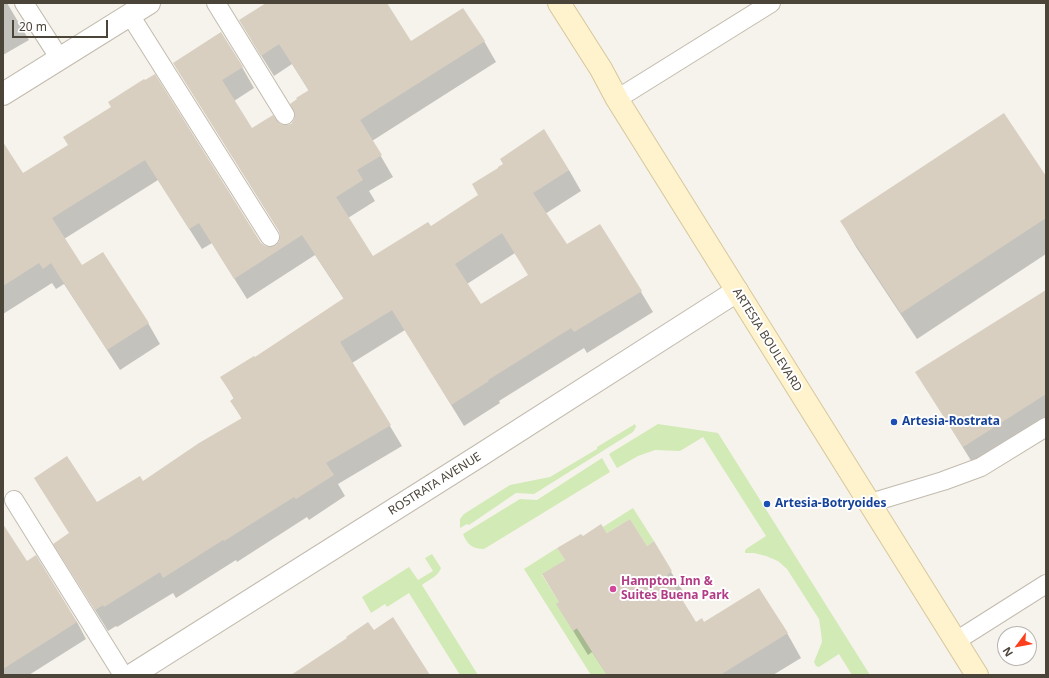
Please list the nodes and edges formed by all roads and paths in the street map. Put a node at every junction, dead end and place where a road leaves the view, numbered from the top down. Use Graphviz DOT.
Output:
graph roads {
  1 [pos="24,3"];
  2 [pos="149,3"];
  3 [pos="216,3"];
  4 [pos="559,3"];
  5 [pos="771,3"];
  6 [pos="130,15"];
  7 [pos="60,59"];
  8 [pos="3,94"];
  9 [pos="617,100"];
  10 [pos="284,115"];
  11 [pos="270,237"];
  12 [pos="737,291"];
  13 [pos="1046,427"];
  14 [pos="14,500"];
  15 [pos="870,503"];
  16 [pos="1046,584"];
  17 [pos="956,641"];
  18 [pos="123,675"];
  19 [pos="132,675"];
  20 [pos="977,675"];
  1 -- 7 [label="lane"];
  2 -- 6 [label="street"];
  3 -- 10 [label="lane"];
  4 -- 9 [label="main road, ARTESIA BOULEVARD"];
  5 -- 9 [label="lane"];
  6 -- 7 [label="street"];
  6 -- 11 [label="lane"];
  7 -- 8 [label="street"];
  9 -- 12 [label="main road, ARTESIA BOULEVARD"];
  12 -- 15 [label="main road, ARTESIA BOULEVARD"];
  12 -- 19 [label="street, ROSTRATA AVENUE"];
  13 -- 15 [label="lane"];
  14 -- 18 [label="lane"];
  15 -- 17 [label="main road, ARTESIA BOULEVARD"];
  16 -- 17 [label="lane"];
  17 -- 20 [label="main road, ARTESIA BOULEVARD"];
}
